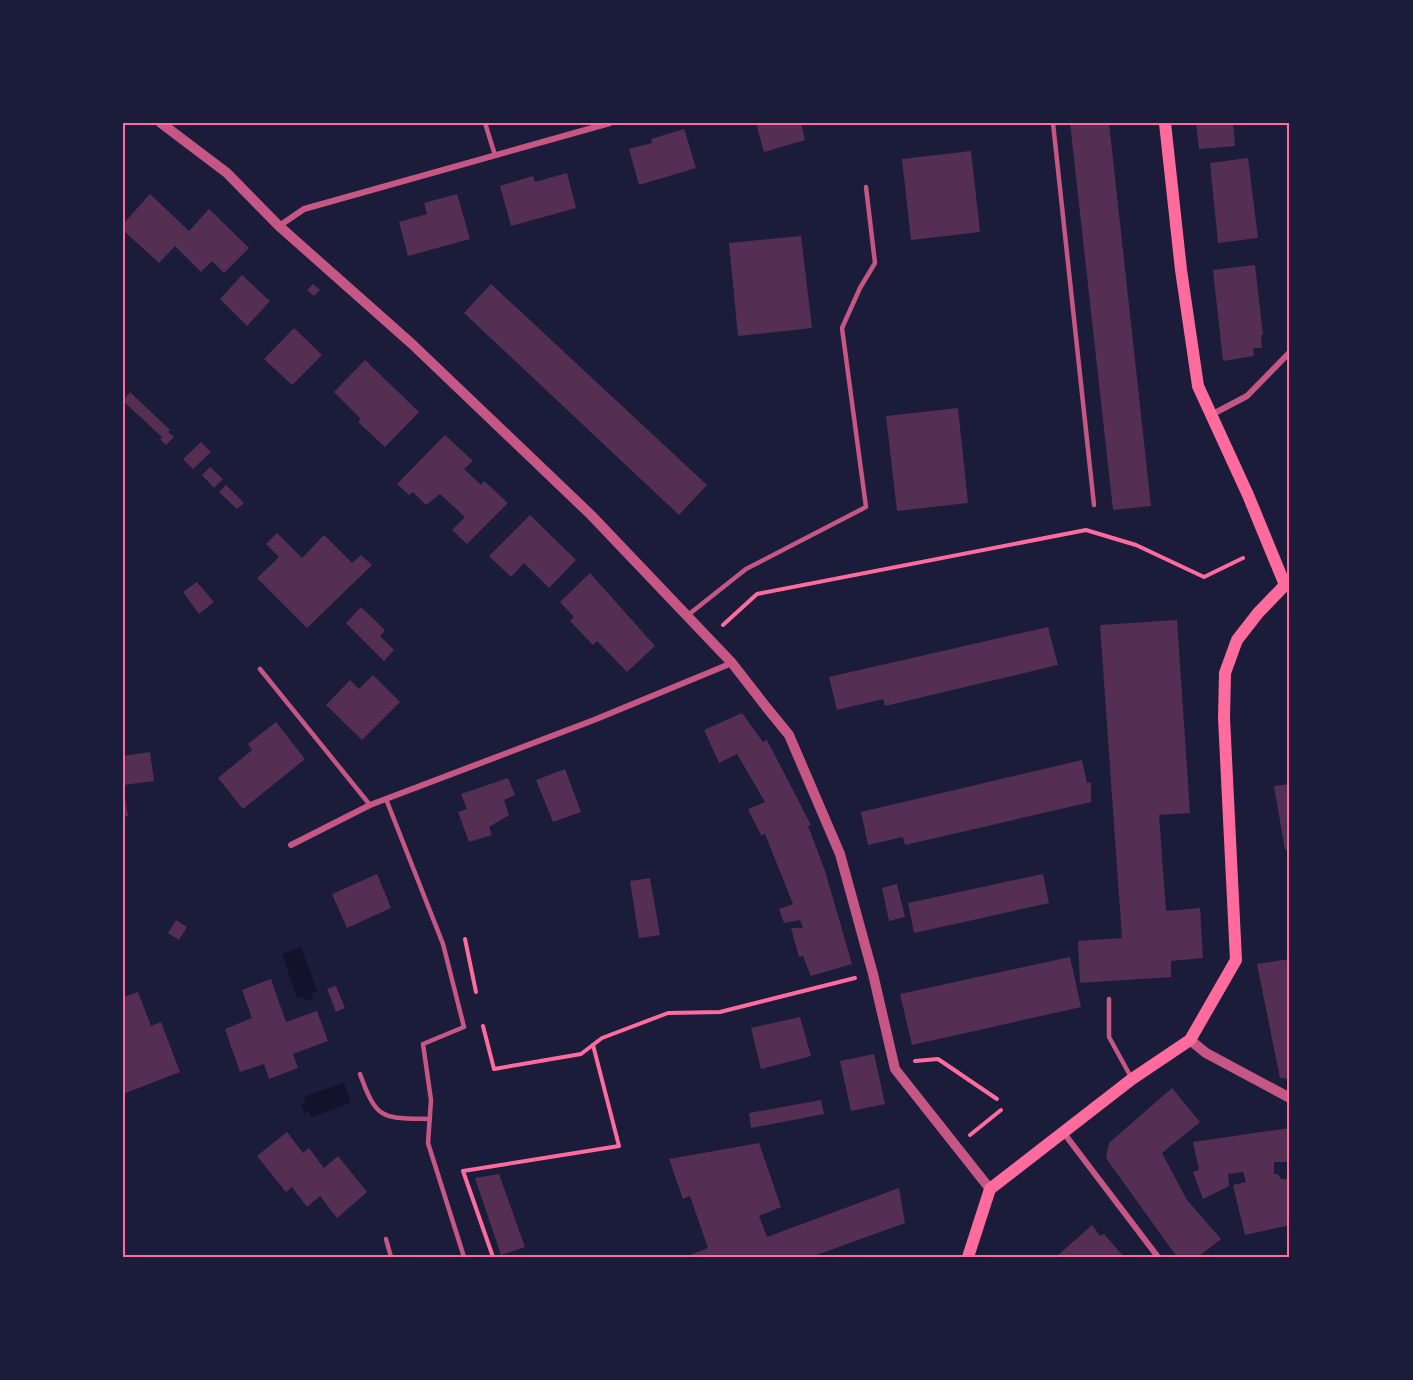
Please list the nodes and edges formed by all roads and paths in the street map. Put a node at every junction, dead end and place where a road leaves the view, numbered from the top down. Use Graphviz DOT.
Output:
graph roads {
  1 [pos="161,123"];
  2 [pos="485,123"];
  3 [pos="610,123"];
  4 [pos="1053,123"];
  5 [pos="1165,123"];
  6 [pos="495,155"];
  7 [pos="866,187"];
  8 [pos="279,226"];
  9 [pos="1290,352"];
  10 [pos="1210,415"];
  11 [pos="1094,505"];
  12 [pos="1243,558"];
  13 [pos="1287,584"];
  14 [pos="686,616"];
  15 [pos="730,635"];
  16 [pos="732,663"];
  17 [pos="260,669"];
  18 [pos="386,799"];
  19 [pos="370,805"];
  20 [pos="291,845"];
  21 [pos="465,939"];
  22 [pos="856,978"];
  23 [pos="1109,999"];
  24 [pos="477,1002"];
  25 [pos="482,1023"];
  26 [pos="1190,1041"];
  27 [pos="593,1045"];
  28 [pos="894,1063"];
  29 [pos="360,1074"];
  30 [pos="1132,1079"];
  31 [pos="1290,1098"];
  32 [pos="998,1099"];
  33 [pos="1001,1110"];
  34 [pos="430,1119"];
  35 [pos="1062,1131"];
  36 [pos="964,1139"];
  37 [pos="990,1189"];
  38 [pos="386,1239"];
  39 [pos="391,1257"];
  40 [pos="464,1257"];
  41 [pos="493,1257"];
  42 [pos="968,1257"];
  43 [pos="1158,1257"];
  1 -- 8 [label="street"];
  2 -- 6 [label="lane"];
  3 -- 6 [label="street"];
  4 -- 11 [label="lane"];
  5 -- 10 [label="main road"];
  6 -- 8 [label="street"];
  7 -- 14 [label="lane"];
  8 -- 14 [label="street"];
  9 -- 10 [label="street"];
  10 -- 13 [label="main road"];
  12 -- 15 [label="path"];
  13 -- 26 [label="main road"];
  14 -- 16 [label="street"];
  16 -- 18 [label="street"];
  16 -- 28 [label="street"];
  17 -- 19 [label="lane"];
  18 -- 19 [label="street"];
  18 -- 34 [label="lane"];
  19 -- 20 [label="street"];
  21 -- 24 [label="path"];
  22 -- 27 [label="path"];
  23 -- 30 [label="lane"];
  25 -- 27 [label="path"];
  26 -- 30 [label="main road"];
  26 -- 31 [label="street"];
  27 -- 41 [label="path"];
  28 -- 32 [label="path"];
  28 -- 37 [label="street"];
  29 -- 34 [label="lane"];
  30 -- 35 [label="main road"];
  33 -- 36 [label="path"];
  34 -- 40 [label="lane"];
  35 -- 37 [label="main road"];
  35 -- 43 [label="street"];
  37 -- 42 [label="main road"];
  38 -- 39 [label="lane"];
}
